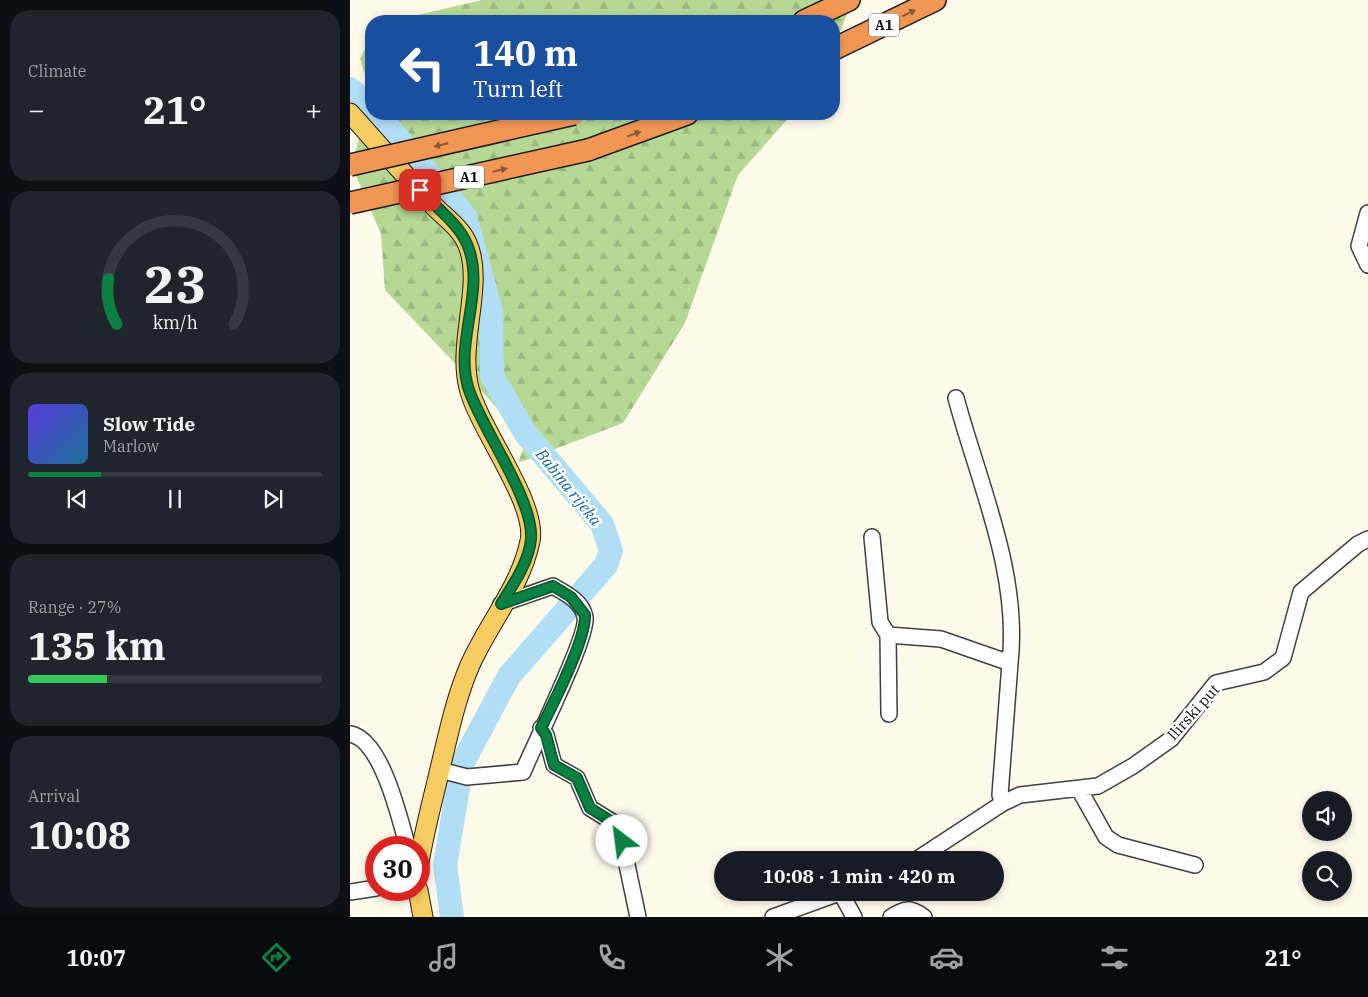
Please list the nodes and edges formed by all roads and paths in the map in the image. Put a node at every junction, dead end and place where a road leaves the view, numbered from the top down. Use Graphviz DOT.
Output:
graph roads {
  1 [pos="849,0"];
  2 [pos="935,0"];
  3 [pos="817,15"];
  4 [pos="840,46"];
  5 [pos="350,113"];
  6 [pos="548,120"];
  7 [pos="670,120"];
  8 [pos="350,165"];
  9 [pos="350,203"];
  10 [pos="1368,213"];
  11 [pos="1368,265"];
  12 [pos="956,398"];
  13 [pos="872,537"];
  14 [pos="1368,539"];
  15 [pos="501,604"];
  16 [pos="888,635"];
  17 [pos="1010,663"];
  18 [pos="889,714"];
  19 [pos="541,728"];
  20 [pos="350,734"];
  21 [pos="445,772"];
  22 [pos="1079,789"];
  23 [pos="1003,803"];
  24 [pos="405,836"];
  25 [pos="426,836"];
  26 [pos="930,851"];
  27 [pos="1195,865"];
  28 [pos="365,890"];
  29 [pos="350,892"];
  30 [pos="420,901"];
  31 [pos="819,901"];
  32 [pos="846,901"];
  33 [pos="423,917"];
  34 [pos="638,917"];
  35 [pos="773,917"];
  36 [pos="854,917"];
  37 [pos="891,917"];
  38 [pos="924,917"];
  1 -- 3 [label="highway"];
  4 -- 2 [label="highway, A1, one-way"];
  5 -- 15 [label="main road"];
  6 -- 8 [label="highway, one-way, bridge"];
  9 -- 7 [label="highway, A1, one-way, bridge"];
  10 -- 11 [label="street"];
  12 -- 17 [label="street"];
  13 -- 16 [label="street"];
  14 -- 22 [label="street, Ilirski put"];
  15 -- 19 [label="street"];
  15 -- 21 [label="main road"];
  16 -- 17 [label="street"];
  16 -- 18 [label="street"];
  17 -- 23 [label="street"];
  19 -- 21 [label="street"];
  19 -- 34 [label="street"];
  20 -- 24 [label="street"];
  21 -- 25 [label="main road"];
  22 -- 23 [label="street, Ilirski put"];
  22 -- 27 [label="street"];
  23 -- 26 [label="street, Ilirski put"];
  28 -- 29 [label="street"];
  30 -- 33 [label="main road"];
  31 -- 35 [label="street"];
  32 -- 36 [label="street"];
  37 -- 38 [label="street"];
}
